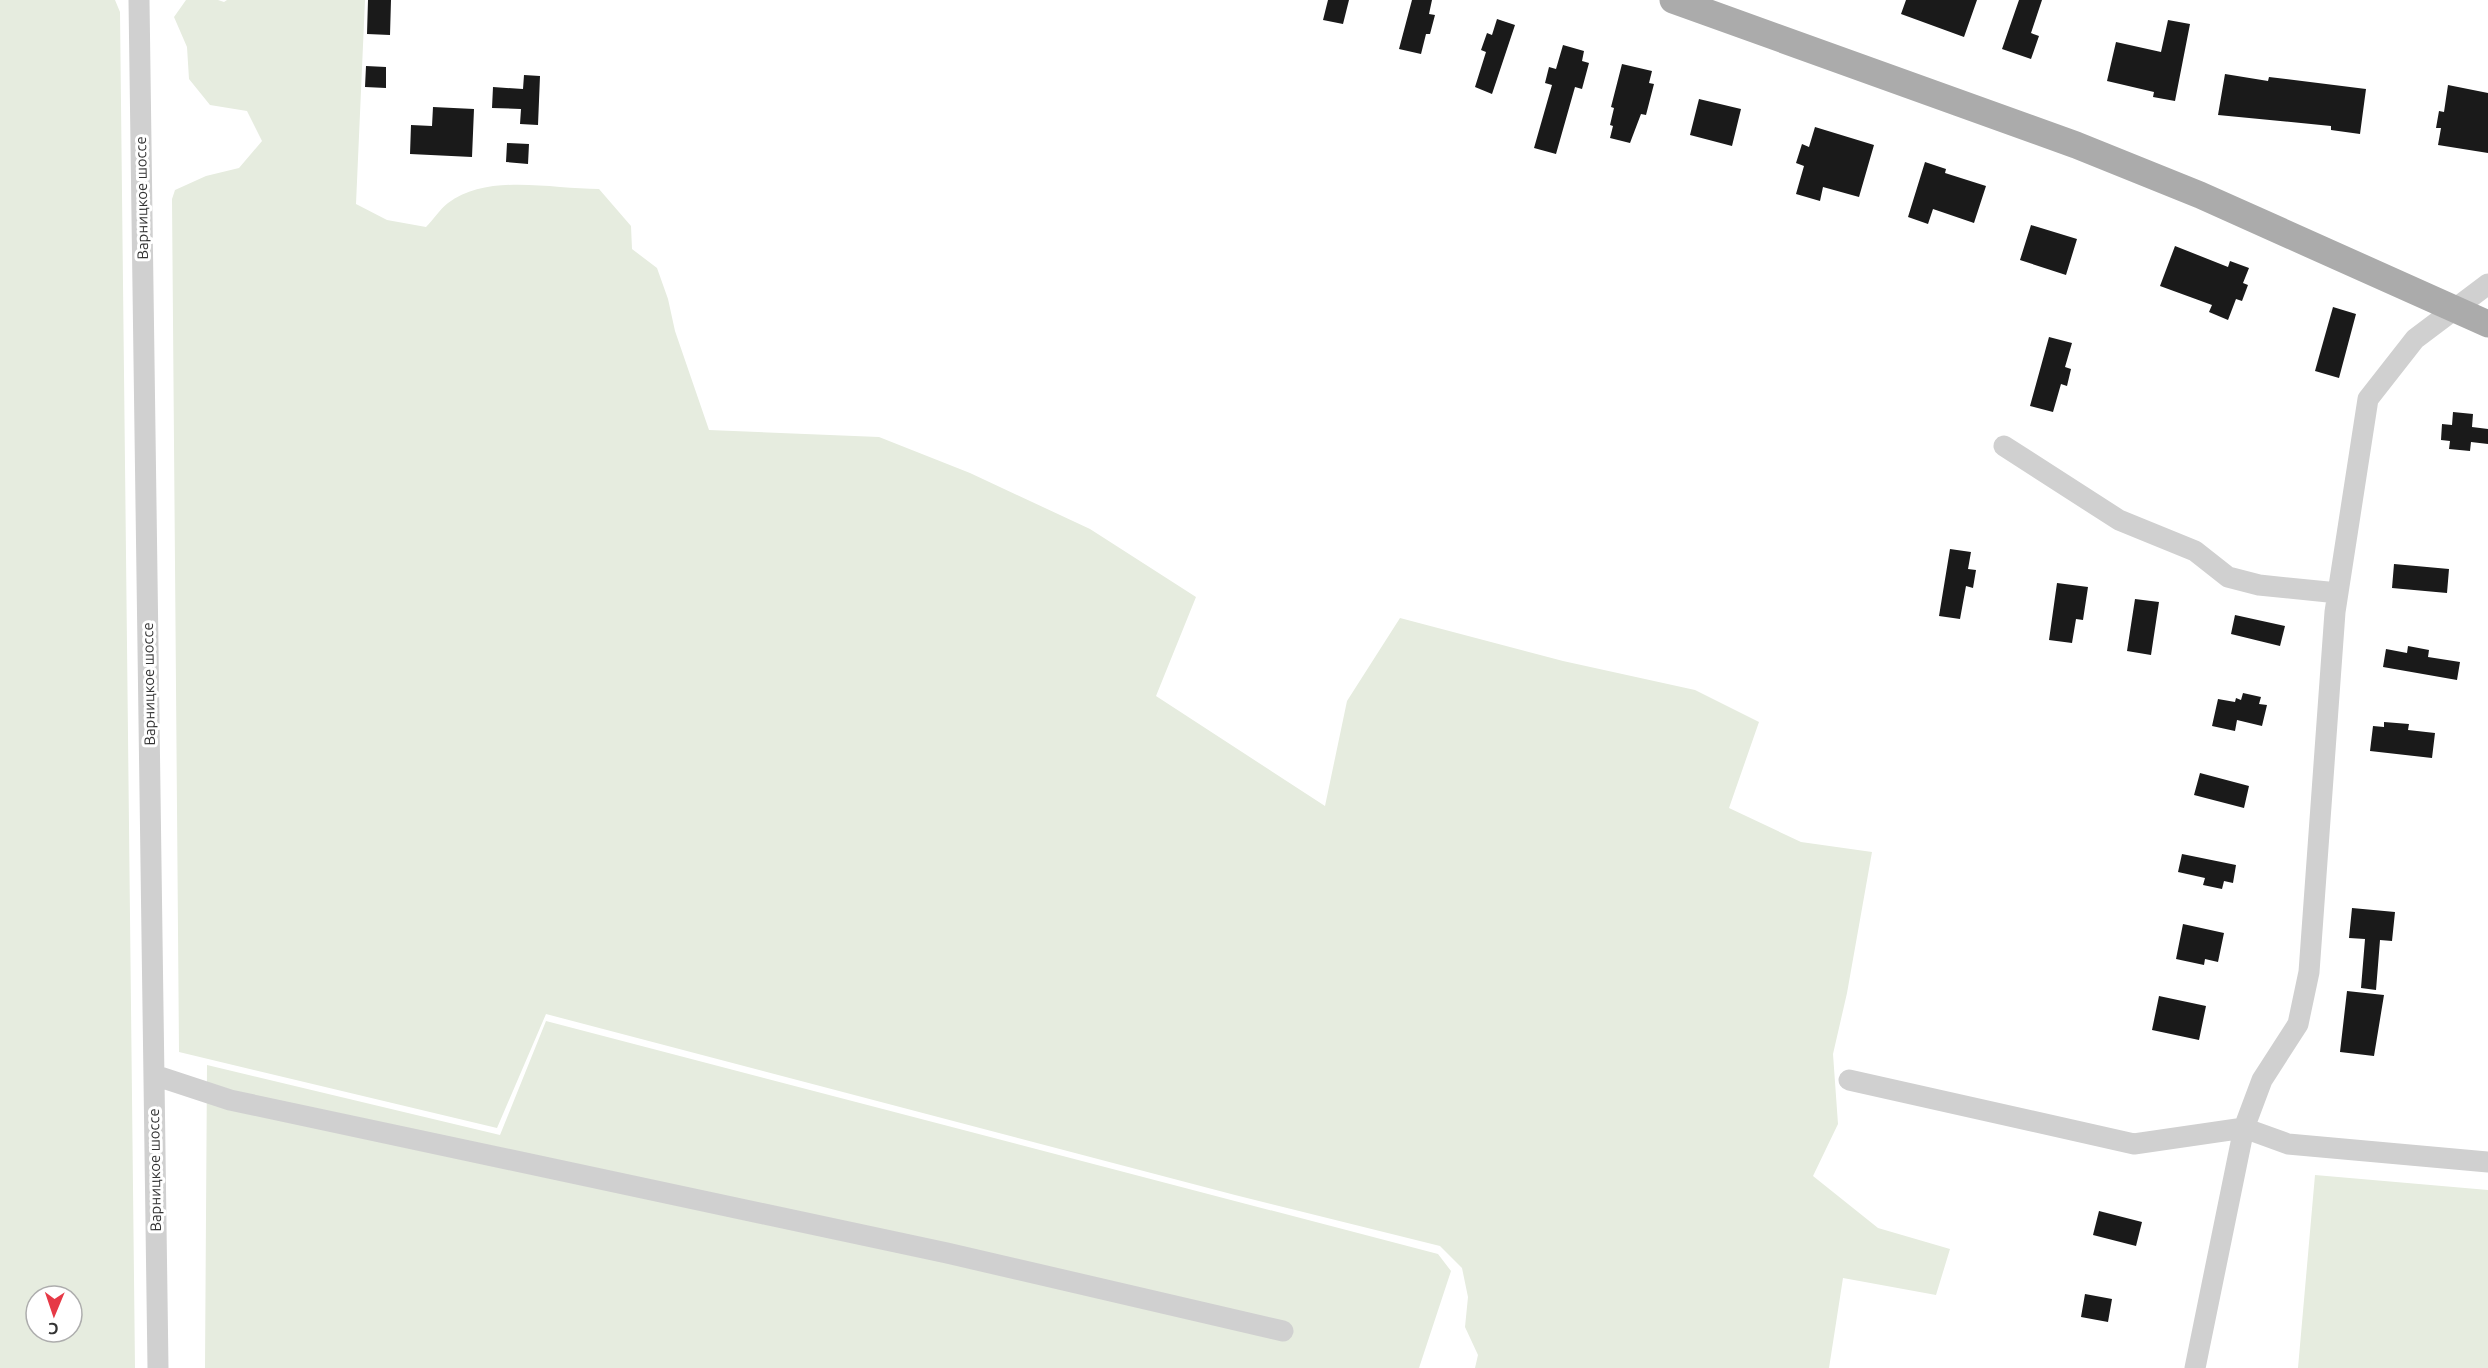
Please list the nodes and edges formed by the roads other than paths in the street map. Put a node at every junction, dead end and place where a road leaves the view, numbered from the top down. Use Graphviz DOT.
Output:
graph roads {
  1 [pos="139,0"];
  2 [pos="1672,0"];
  3 [pos="2488,284"];
  4 [pos="2454,308"];
  5 [pos="2488,324"];
  6 [pos="2004,446"];
  7 [pos="2338,593"];
  8 [pos="154,1075"];
  9 [pos="1849,1080"];
  10 [pos="2244,1128"];
  11 [pos="2488,1162"];
  12 [pos="1283,1331"];
  13 [pos="158,1368"];
  14 [pos="2195,1368"];
  1 -- 8 [label="street, Варницкое шоссе"];
  2 -- 4 [label="main road"];
  3 -- 4 [label="street"];
  4 -- 5 [label="main road"];
  4 -- 7 [label="street"];
  6 -- 7 [label="street"];
  7 -- 10 [label="street"];
  8 -- 12 [label="street"];
  8 -- 13 [label="street, Варницкое шоссе"];
  9 -- 10 [label="street"];
  10 -- 11 [label="street"];
  10 -- 14 [label="street"];
}
